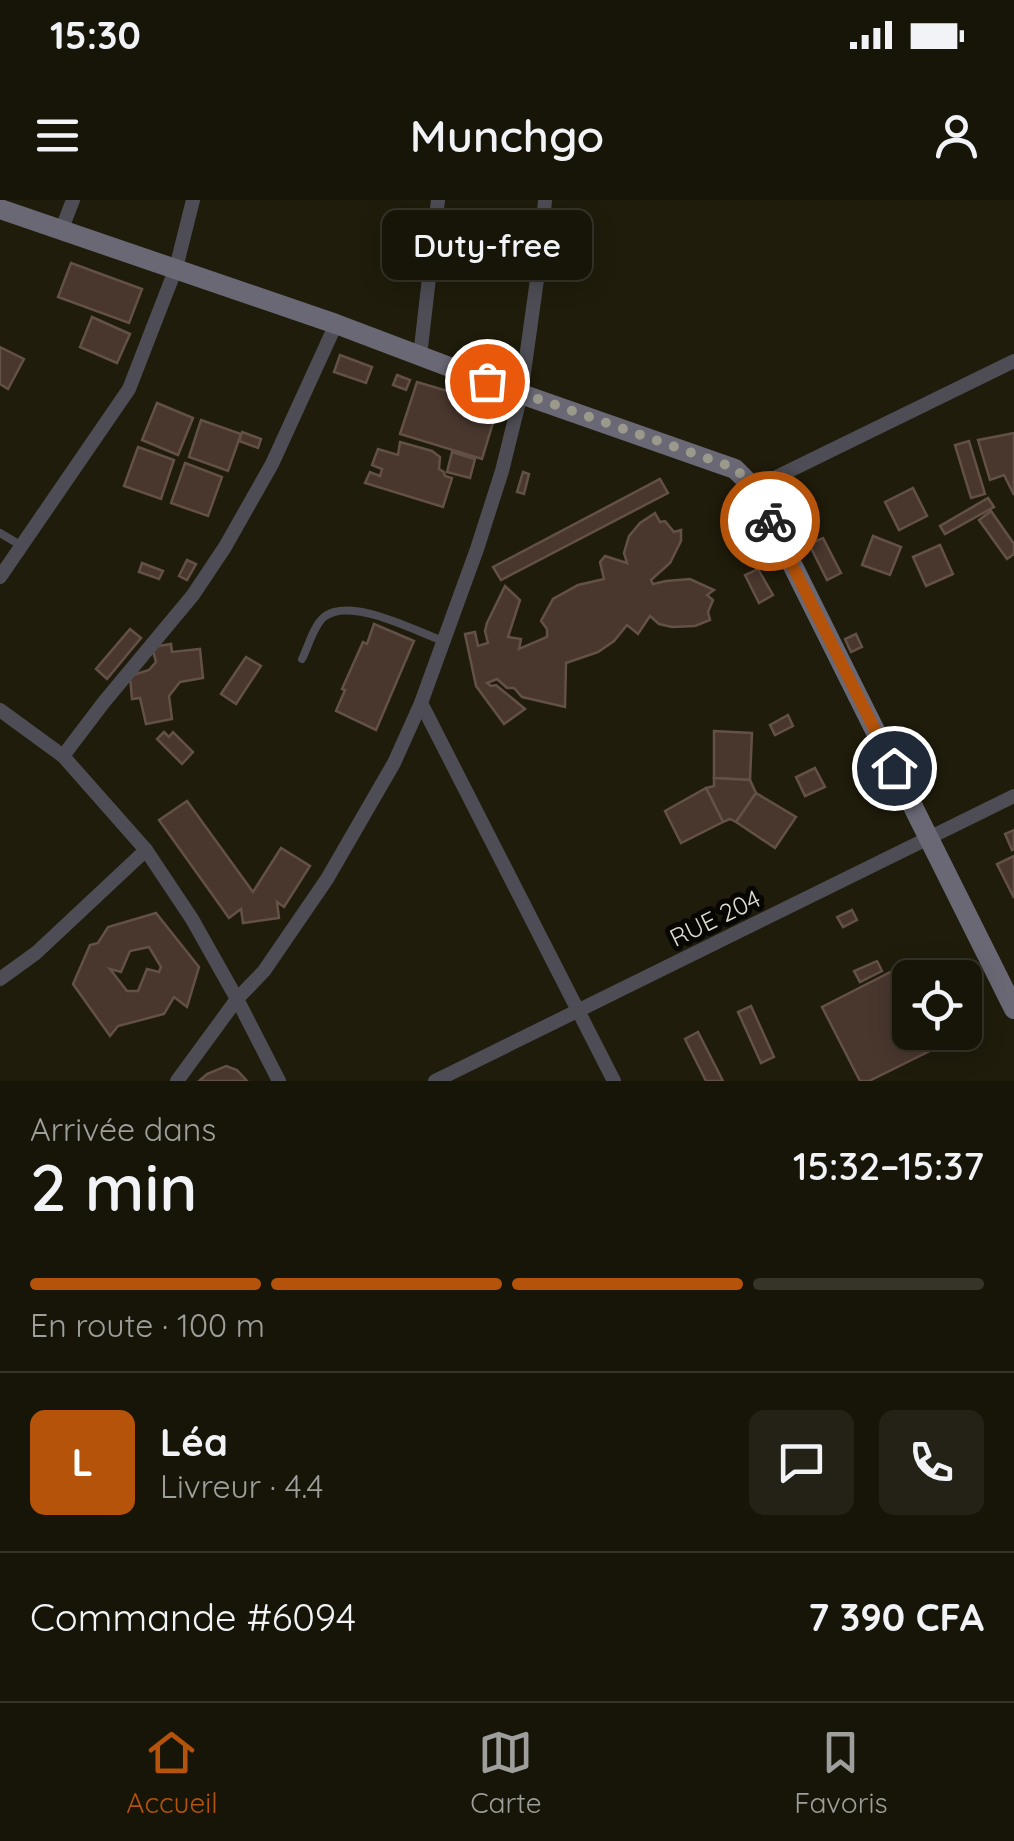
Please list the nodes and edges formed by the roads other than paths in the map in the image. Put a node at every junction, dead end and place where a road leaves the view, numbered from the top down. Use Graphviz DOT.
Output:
graph roads {
  1 [pos="72,200"];
  2 [pos="194,200"];
  3 [pos="438,200"];
  4 [pos="545,200"];
  5 [pos="0,209"];
  6 [pos="62,231"];
  7 [pos="176,268"];
  8 [pos="336,324"];
  9 [pos="420,356"];
  10 [pos="1014,361"];
  11 [pos="521,394"];
  12 [pos="754,488"];
  13 [pos="0,533"];
  14 [pos="23,546"];
  15 [pos="0,577"];
  16 [pos="444,642"];
  17 [pos="302,659"];
  18 [pos="421,703"];
  19 [pos="0,710"];
  20 [pos="63,756"];
  21 [pos="1014,796"];
  22 [pos="930,838"];
  23 [pos="146,850"];
  24 [pos="0,979"];
  25 [pos="237,999"];
  26 [pos="1014,1009"];
  27 [pos="580,1010"];
  28 [pos="178,1081"];
  29 [pos="279,1081"];
  30 [pos="435,1081"];
  31 [pos="614,1081"];
  1 -- 6 [label="street"];
  2 -- 7 [label="street"];
  3 -- 9 [label="street"];
  4 -- 11 [label="street"];
  5 -- 6 [label="street"];
  6 -- 7 [label="street"];
  7 -- 8 [label="street"];
  7 -- 14 [label="street"];
  8 -- 9 [label="street"];
  8 -- 20 [label="street"];
  9 -- 11 [label="street"];
  10 -- 12 [label="street"];
  11 -- 12 [label="street"];
  11 -- 16 [label="street"];
  12 -- 22 [label="street"];
  13 -- 14 [label="lane"];
  14 -- 15 [label="street"];
  16 -- 17 [label="lane"];
  16 -- 18 [label="street"];
  18 -- 25 [label="street"];
  18 -- 27 [label="street"];
  19 -- 20 [label="street"];
  20 -- 23 [label="street"];
  21 -- 22 [label="street, RUE 204"];
  22 -- 26 [label="street"];
  22 -- 27 [label="street, RUE 204"];
  23 -- 24 [label="street"];
  23 -- 25 [label="street"];
  25 -- 28 [label="street"];
  25 -- 29 [label="street"];
  27 -- 30 [label="street, RUE 204"];
  27 -- 31 [label="street"];
}
